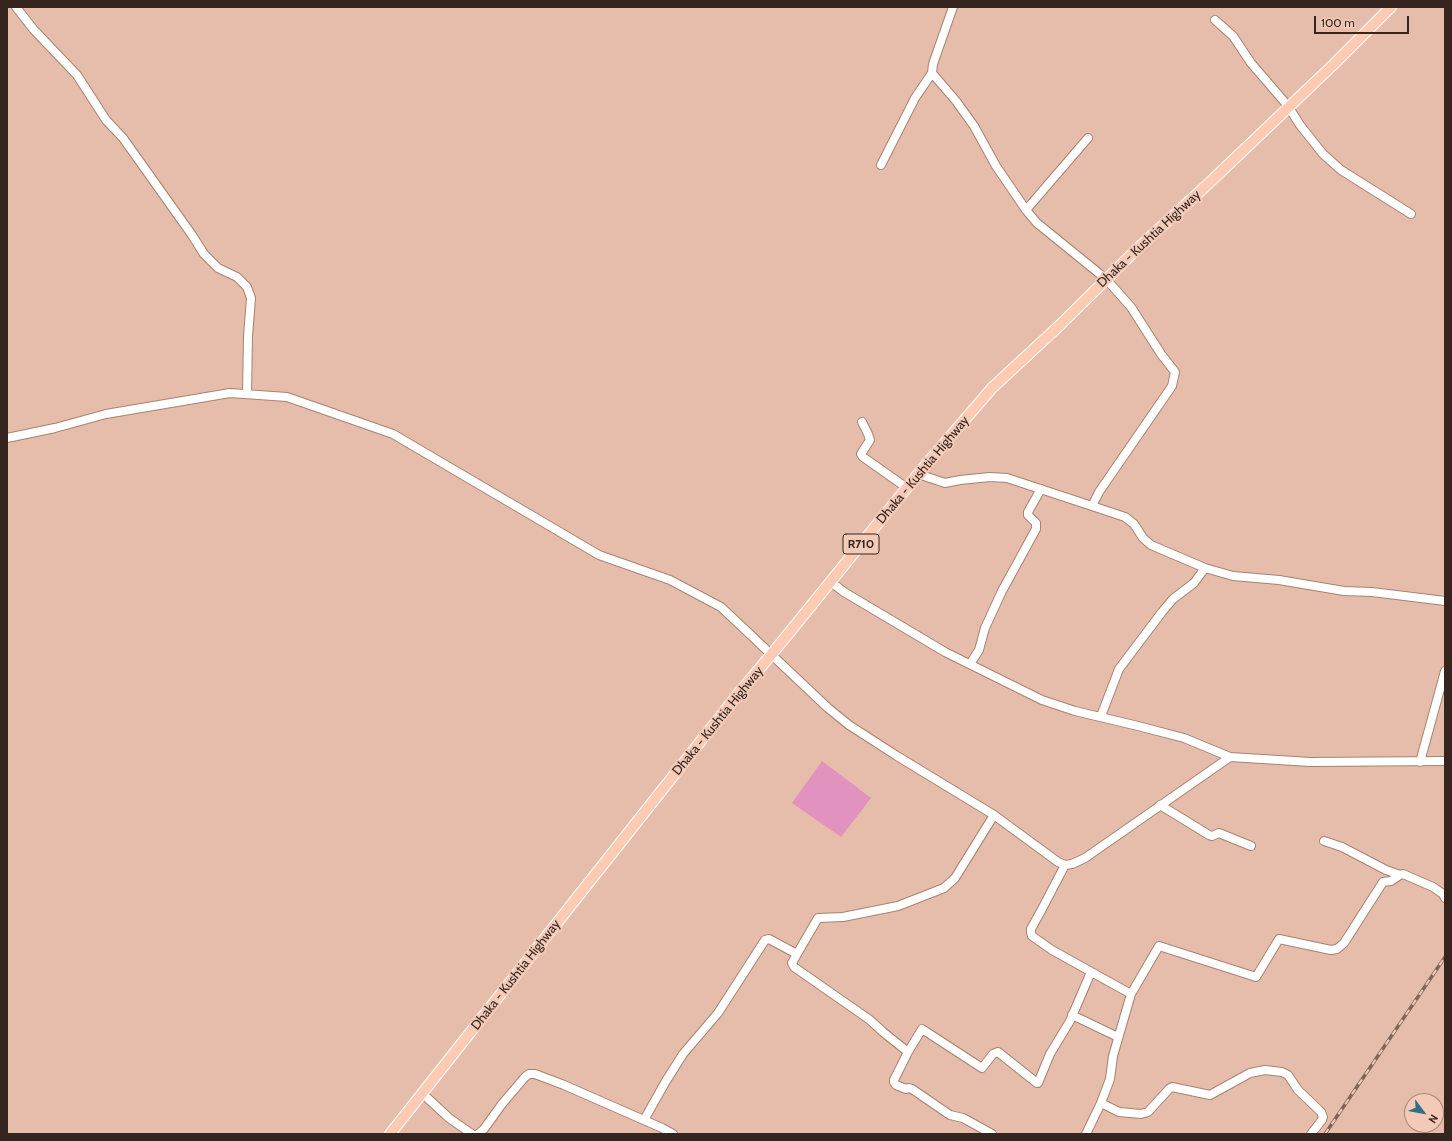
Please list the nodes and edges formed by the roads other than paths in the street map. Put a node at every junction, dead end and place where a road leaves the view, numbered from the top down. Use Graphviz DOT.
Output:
graph roads {
  1 [pos="16,7"];
  2 [pos="953,7"];
  3 [pos="1391,7"];
  4 [pos="1215,20"];
  5 [pos="932,73"];
  6 [pos="1288,106"];
  7 [pos="1088,138"];
  8 [pos="881,165"];
  9 [pos="1026,210"];
  10 [pos="1411,214"];
  11 [pos="1106,278"];
  12 [pos="247,394"];
  13 [pos="862,422"];
  14 [pos="7,438"];
  15 [pos="918,474"];
  16 [pos="907,488"];
  17 [pos="1041,489"];
  18 [pos="1092,506"];
  19 [pos="1205,568"];
  20 [pos="831,582"];
  21 [pos="1445,601"];
  22 [pos="771,655"];
  23 [pos="970,664"];
  24 [pos="1445,671"];
  25 [pos="1101,716"];
  26 [pos="1230,757"];
  27 [pos="1445,761"];
  28 [pos="1420,762"];
  29 [pos="1160,804"];
  30 [pos="994,815"];
  31 [pos="1324,841"];
  32 [pos="1251,846"];
  33 [pos="1065,865"];
  34 [pos="1400,875"];
  35 [pos="1445,898"];
  36 [pos="797,954"];
  37 [pos="1091,972"];
  38 [pos="1131,994"];
  39 [pos="1072,1015"];
  40 [pos="1118,1037"];
  41 [pos="908,1052"];
  42 [pos="422,1094"];
  43 [pos="1101,1103"];
  44 [pos="644,1120"];
  45 [pos="390,1134"];
  46 [pos="472,1134"];
  47 [pos="478,1134"];
  48 [pos="673,1134"];
  49 [pos="992,1134"];
  50 [pos="1086,1134"];
  51 [pos="1312,1134"];
  1 -- 12 [label="street"];
  2 -- 5 [label="street"];
  3 -- 6 [label="main road, Dhaka - Kushtia Highway / R710"];
  4 -- 6 [label="street"];
  5 -- 8 [label="street"];
  5 -- 9 [label="street"];
  6 -- 10 [label="street"];
  6 -- 11 [label="main road, Dhaka - Kushtia Highway / R710"];
  7 -- 9 [label="street"];
  9 -- 11 [label="street"];
  11 -- 15 [label="main road, Dhaka - Kushtia Highway / R710"];
  11 -- 18 [label="street"];
  12 -- 14 [label="street"];
  12 -- 22 [label="street"];
  13 -- 16 [label="street"];
  15 -- 16 [label="main road, Dhaka - Kushtia Highway / R710"];
  15 -- 17 [label="street"];
  16 -- 20 [label="main road, Dhaka - Kushtia Highway / R710"];
  17 -- 18 [label="street"];
  17 -- 23 [label="street"];
  18 -- 19 [label="street"];
  19 -- 21 [label="street"];
  19 -- 25 [label="street"];
  20 -- 22 [label="main road, Dhaka - Kushtia Highway / R710"];
  20 -- 23 [label="street"];
  22 -- 30 [label="street"];
  22 -- 42 [label="main road, Dhaka - Kushtia Highway / R710"];
  23 -- 25 [label="street"];
  24 -- 28 [label="street"];
  25 -- 26 [label="street"];
  26 -- 28 [label="street"];
  26 -- 29 [label="street"];
  27 -- 28 [label="street"];
  29 -- 32 [label="street"];
  29 -- 33 [label="street"];
  30 -- 33 [label="street"];
  30 -- 36 [label="street"];
  31 -- 34 [label="street"];
  33 -- 37 [label="street"];
  34 -- 35 [label="street"];
  34 -- 38 [label="street"];
  36 -- 41 [label="street"];
  36 -- 44 [label="street"];
  37 -- 38 [label="street"];
  37 -- 39 [label="street"];
  38 -- 40 [label="street"];
  39 -- 40 [label="street"];
  39 -- 41 [label="street"];
  40 -- 43 [label="street"];
  41 -- 49 [label="street"];
  42 -- 45 [label="main road, Dhaka - Kushtia Highway / R710"];
  42 -- 46 [label="street"];
  43 -- 50 [label="street"];
  43 -- 51 [label="street"];
  44 -- 47 [label="street"];
  44 -- 48 [label="street"];
}
